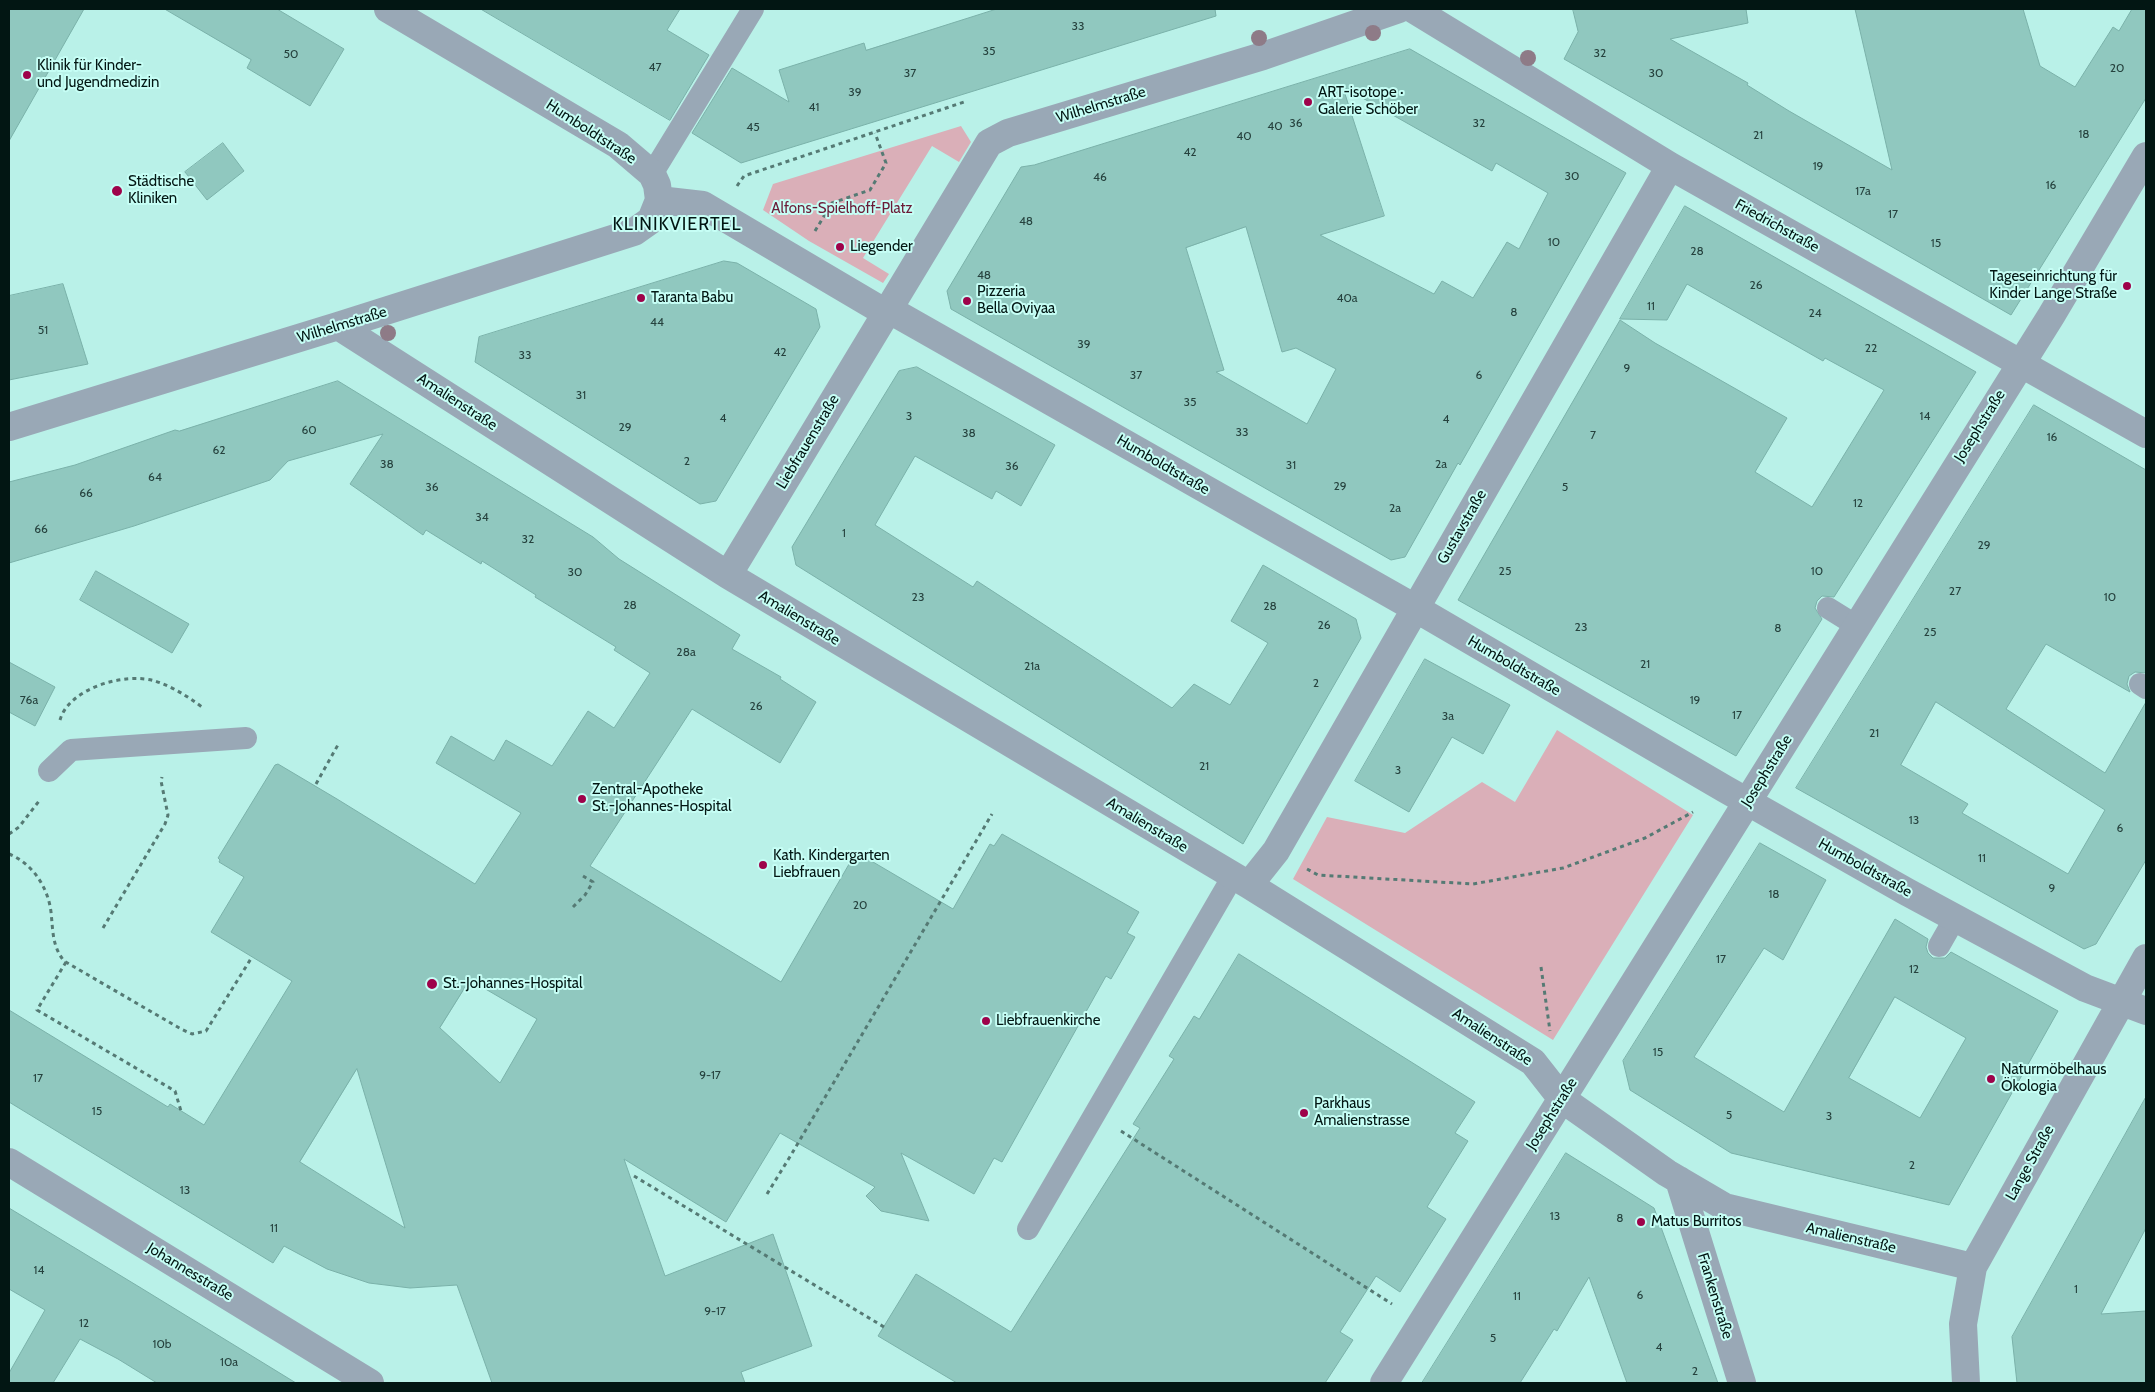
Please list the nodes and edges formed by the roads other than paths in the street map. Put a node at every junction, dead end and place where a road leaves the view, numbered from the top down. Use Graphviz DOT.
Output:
graph roads {
  1 [pos="388,9"];
  2 [pos="753,9"];
  3 [pos="1399,9"];
  4 [pos="1413,9"];
  5 [pos="2146,156"];
  6 [pos="1670,166"];
  7 [pos="656,187"];
  8 [pos="887,311"];
  9 [pos="338,326"];
  10 [pos="2020,362"];
  11 [pos="9,427"];
  12 [pos="2146,434"];
  13 [pos="728,575"];
  14 [pos="1415,608"];
  15 [pos="1828,608"];
  16 [pos="1857,626"];
  17 [pos="246,738"];
  18 [pos="49,771"];
  19 [pos="1736,796"];
  20 [pos="1241,880"];
  21 [pos="1955,918"];
  22 [pos="1939,946"];
  23 [pos="2146,958"];
  24 [pos="2134,1007"];
  25 [pos="1562,1099"];
  26 [pos="9,1162"];
  27 [pos="1680,1180"];
  28 [pos="1028,1229"];
  29 [pos="1973,1267"];
  30 [pos="370,1383"];
  31 [pos="1384,1383"];
  32 [pos="1742,1383"];
  33 [pos="1966,1383"];
  1 -- 7 [label="street, Humboldtstraße"];
  2 -- 7 [label="lane"];
  3 -- 8 [label="street, Wilhelmstraße"];
  4 -- 6 [label="street, Friedrichstraße"];
  5 -- 10 [label="street, Josephstraße"];
  6 -- 10 [label="street, Friedrichstraße"];
  6 -- 14 [label="street, Gustavstraße"];
  7 -- 8 [label="street, Humboldtstraße"];
  7 -- 9 [label="street, Wilhelmstraße"];
  8 -- 13 [label="street, Liebfrauenstraße"];
  8 -- 14 [label="street, Humboldtstraße"];
  9 -- 11 [label="street, Wilhelmstraße"];
  9 -- 13 [label="street, Amalienstraße"];
  10 -- 12 [label="street, Friedrichstraße"];
  10 -- 16 [label="street, Josephstraße"];
  13 -- 20 [label="street, Amalienstraße"];
  14 -- 19 [label="street, Humboldtstraße"];
  14 -- 20 [label="street, Gustavstraße"];
  15 -- 16 [label="lane"];
  16 -- 19 [label="street, Josephstraße"];
  17 -- 18 [label="lane"];
  19 -- 21 [label="street, Humboldtstraße"];
  19 -- 25 [label="street, Josephstraße"];
  20 -- 25 [label="street, Amalienstraße"];
  20 -- 28 [label="lane"];
  21 -- 22 [label="lane"];
  21 -- 24 [label="street, Humboldtstraße"];
  23 -- 24 [label="street, Lange Straße"];
  24 -- 29 [label="street, Lange Straße"];
  25 -- 27 [label="street, Amalienstraße"];
  25 -- 31 [label="street, Josephstraße"];
  26 -- 30 [label="street, Johannesstraße"];
  27 -- 29 [label="street, Amalienstraße"];
  27 -- 32 [label="street, Frankenstraße"];
  29 -- 33 [label="street, Lange Straße"];
}
